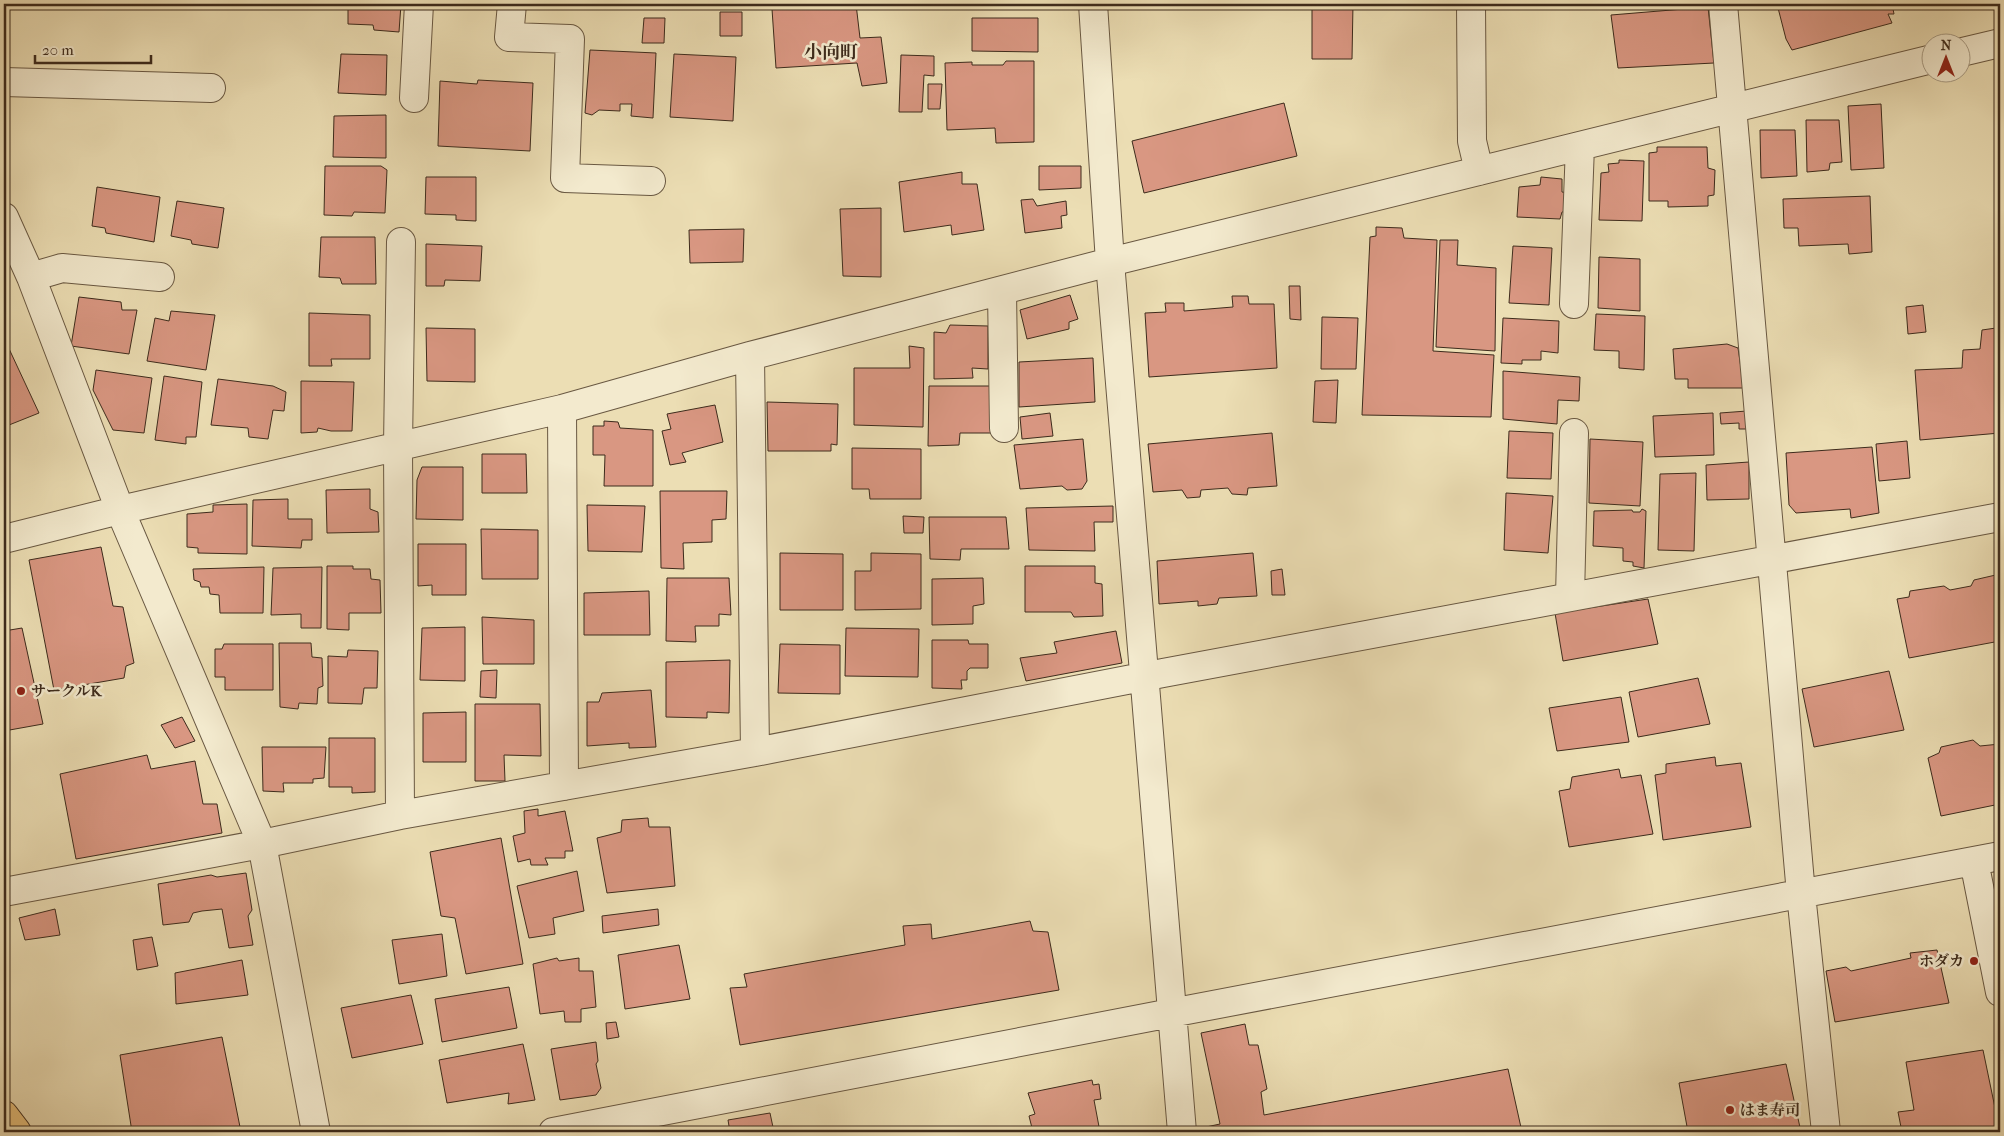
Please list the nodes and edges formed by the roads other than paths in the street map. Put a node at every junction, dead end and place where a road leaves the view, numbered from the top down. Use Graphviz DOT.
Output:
graph roads {
  1 [pos="419,4"];
  2 [pos="512,4"];
  3 [pos="1094,4"];
  4 [pos="1471,4"];
  5 [pos="1723,4"];
  6 [pos="2000,42"];
  7 [pos="1972,49"];
  8 [pos="1922,61"];
  9 [pos="4,82"];
  10 [pos="211,88"];
  11 [pos="414,98"];
  12 [pos="1732,108"];
  13 [pos="1580,146"];
  14 [pos="1479,171"];
  15 [pos="651,180"];
  16 [pos="4,217"];
  17 [pos="401,242"];
  18 [pos="1110,262"];
  19 [pos="31,277"];
  20 [pos="160,277"];
  21 [pos="1002,291"];
  22 [pos="1574,304"];
  23 [pos="750,356"];
  24 [pos="562,409"];
  25 [pos="1004,428"];
  26 [pos="1574,433"];
  27 [pos="398,446"];
  28 [pos="120,510"];
  29 [pos="2000,517"];
  30 [pos="4,539"];
  31 [pos="1772,559"];
  32 [pos="1570,597"];
  33 [pos="1144,676"];
  34 [pos="755,752"];
  35 [pos="564,786"];
  36 [pos="400,815"];
  37 [pos="262,844"];
  38 [pos="1987,859"];
  39 [pos="4,892"];
  40 [pos="1801,894"];
  41 [pos="2000,992"];
  42 [pos="1172,1013"];
  43 [pos="4,1116"];
  44 [pos="17,1132"];
  45 [pos="316,1132"];
  46 [pos="553,1132"];
  47 [pos="1182,1132"];
  48 [pos="1826,1132"];
  1 -- 11 [label="street"];
  2 -- 15 [label="street"];
  3 -- 18 [label="street"];
  4 -- 14 [label="street"];
  5 -- 12 [label="street"];
  6 -- 7 [label="street"];
  8 -- 12 [label="street"];
  9 -- 10 [label="street"];
  12 -- 13 [label="street"];
  12 -- 31 [label="street"];
  13 -- 14 [label="street"];
  13 -- 22 [label="street"];
  14 -- 18 [label="street"];
  16 -- 19 [label="street"];
  17 -- 27 [label="street"];
  18 -- 21 [label="street"];
  18 -- 33 [label="street"];
  19 -- 20 [label="street"];
  19 -- 28 [label="street"];
  21 -- 23 [label="street"];
  21 -- 25 [label="street"];
  23 -- 24 [label="street"];
  23 -- 34 [label="street"];
  24 -- 27 [label="street"];
  24 -- 35 [label="street"];
  26 -- 32 [label="street"];
  27 -- 28 [label="street"];
  27 -- 36 [label="street"];
  28 -- 30 [label="street"];
  28 -- 37 [label="street"];
  29 -- 31 [label="street"];
  31 -- 32 [label="street"];
  31 -- 40 [label="street"];
  32 -- 33 [label="street"];
  33 -- 34 [label="street"];
  33 -- 42 [label="street"];
  34 -- 35 [label="street"];
  35 -- 36 [label="street"];
  36 -- 37 [label="street"];
  37 -- 39 [label="street"];
  37 -- 45 [label="street"];
  38 -- 40 [label="street"];
  38 -- 41 [label="street"];
  40 -- 42 [label="street"];
  40 -- 48 [label="street"];
  42 -- 46 [label="street"];
  42 -- 47 [label="street"];
  43 -- 44 [label="main road"];
}
